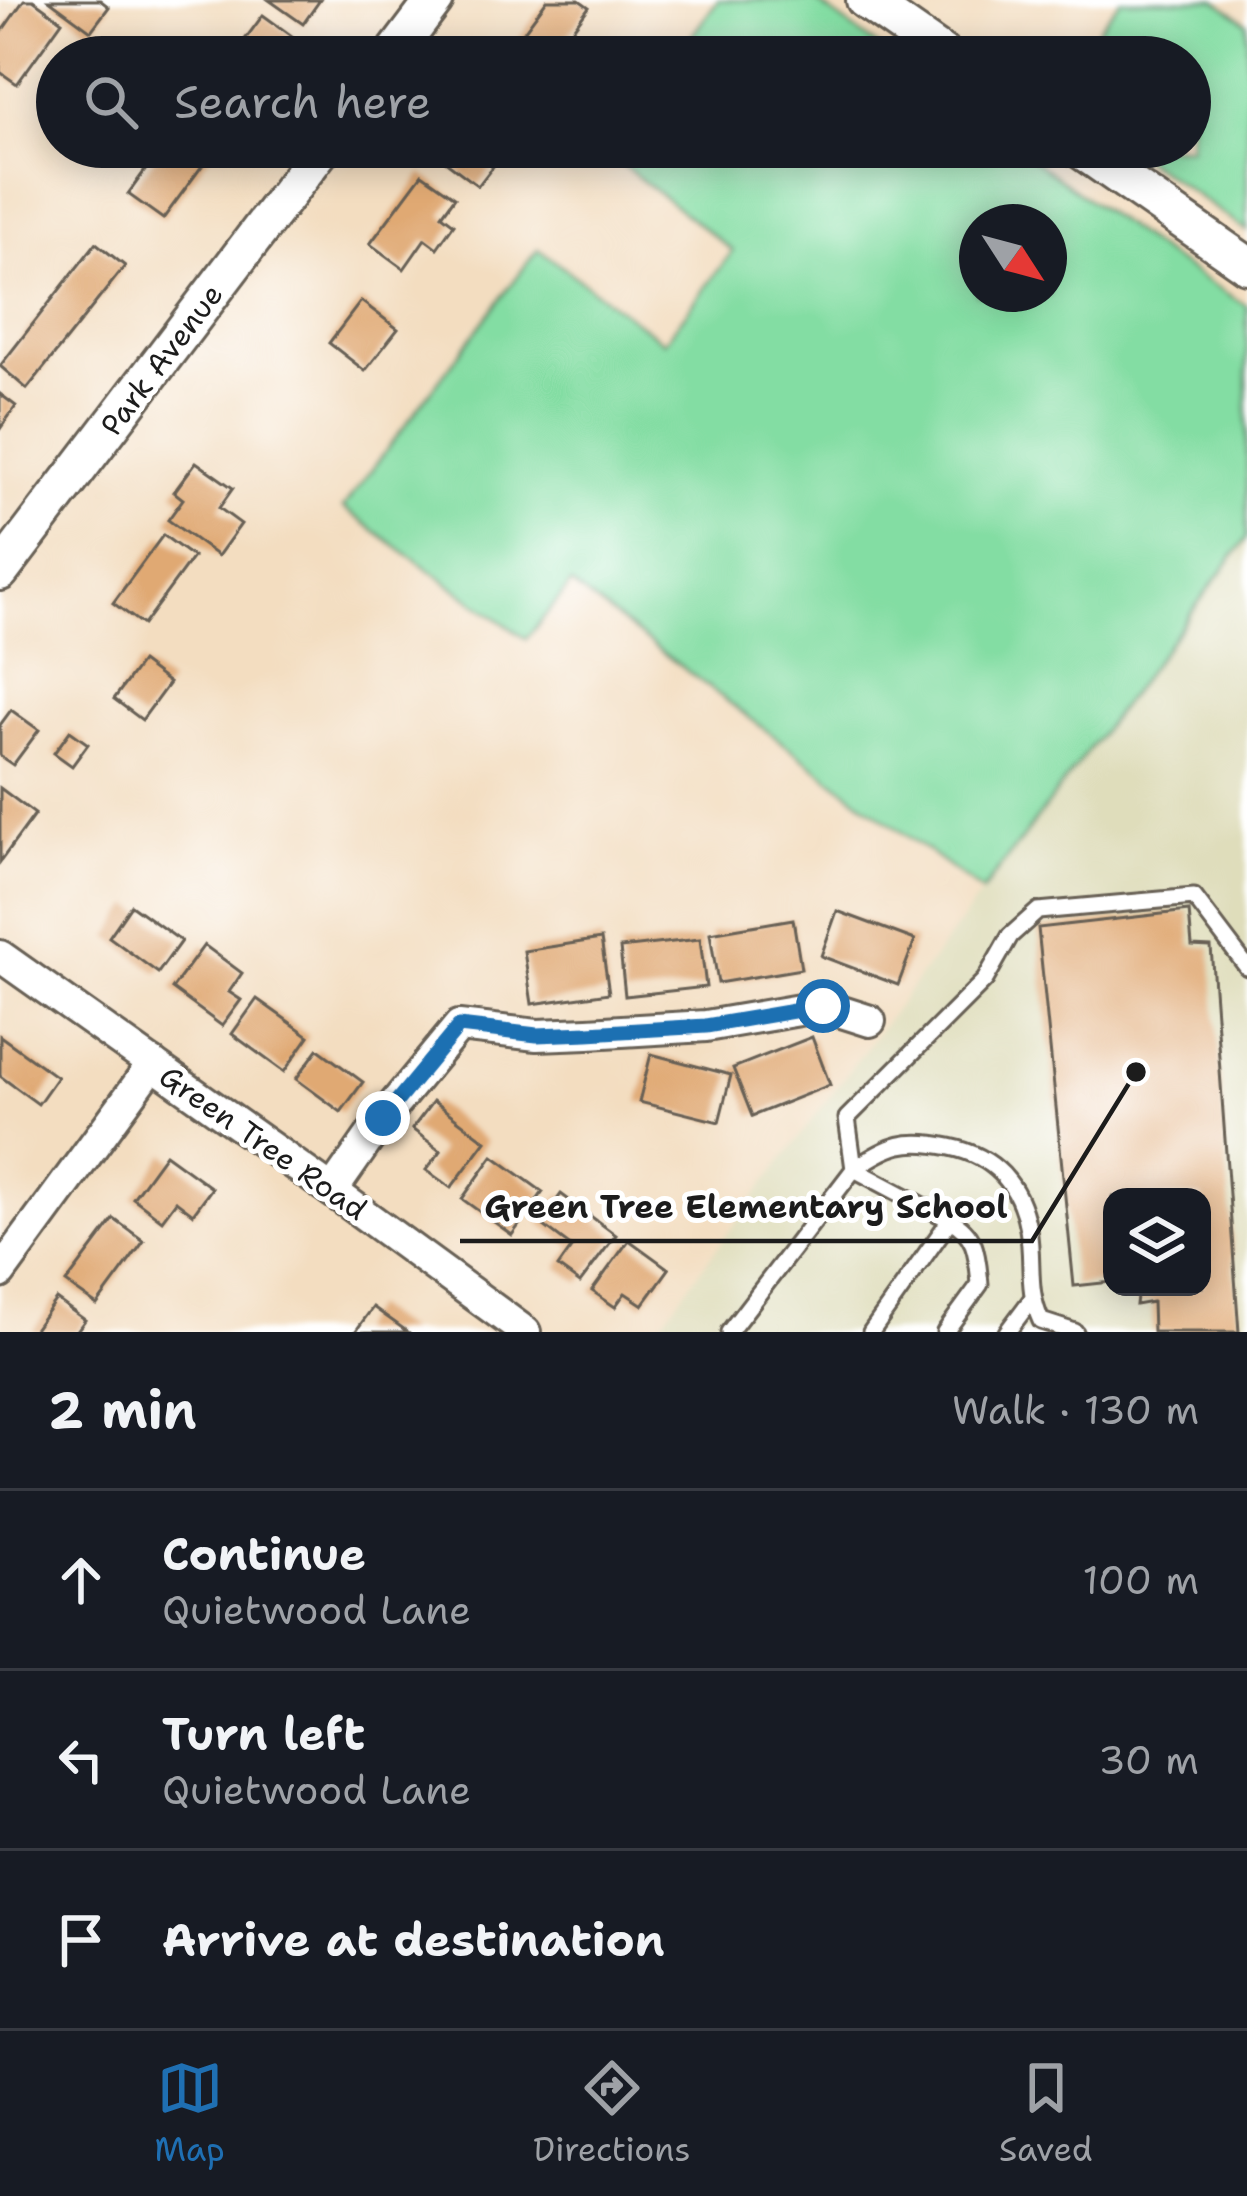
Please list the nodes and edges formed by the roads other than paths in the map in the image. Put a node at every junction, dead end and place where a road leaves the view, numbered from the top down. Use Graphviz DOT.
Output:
graph roads {
  1 [pos="435,0"];
  2 [pos="865,0"];
  3 [pos="408,36"];
  4 [pos="917,36"];
  5 [pos="307,168"];
  6 [pos="1107,168"];
  7 [pos="1247,265"];
  8 [pos="0,572"];
  9 [pos="0,956"];
  10 [pos="1247,968"];
  11 [pos="870,1021"];
  12 [pos="152,1064"];
  13 [pos="854,1169"];
  14 [pos="332,1191"];
  15 [pos="950,1220"];
  16 [pos="0,1273"];
  17 [pos="1031,1300"];
  18 [pos="525,1332"];
  19 [pos="729,1332"];
  20 [pos="871,1332"];
  21 [pos="945,1332"];
  22 [pos="1007,1332"];
  23 [pos="1075,1332"];
  1 -- 3 [label="street"];
  2 -- 4 [label="street"];
  5 -- 8 [label="street, Park Avenue"];
  6 -- 7 [label="street"];
  9 -- 12 [label="street, Green Tree Road"];
  10 -- 13 [label="lane"];
  11 -- 14 [label="street"];
  12 -- 14 [label="street, Green Tree Road"];
  12 -- 16 [label="street"];
  13 -- 15 [label="lane"];
  13 -- 17 [label="lane"];
  13 -- 19 [label="lane"];
  14 -- 18 [label="street, Green Tree Road"];
  15 -- 20 [label="lane"];
  15 -- 21 [label="lane"];
  17 -- 22 [label="lane"];
  17 -- 23 [label="lane"];
}
